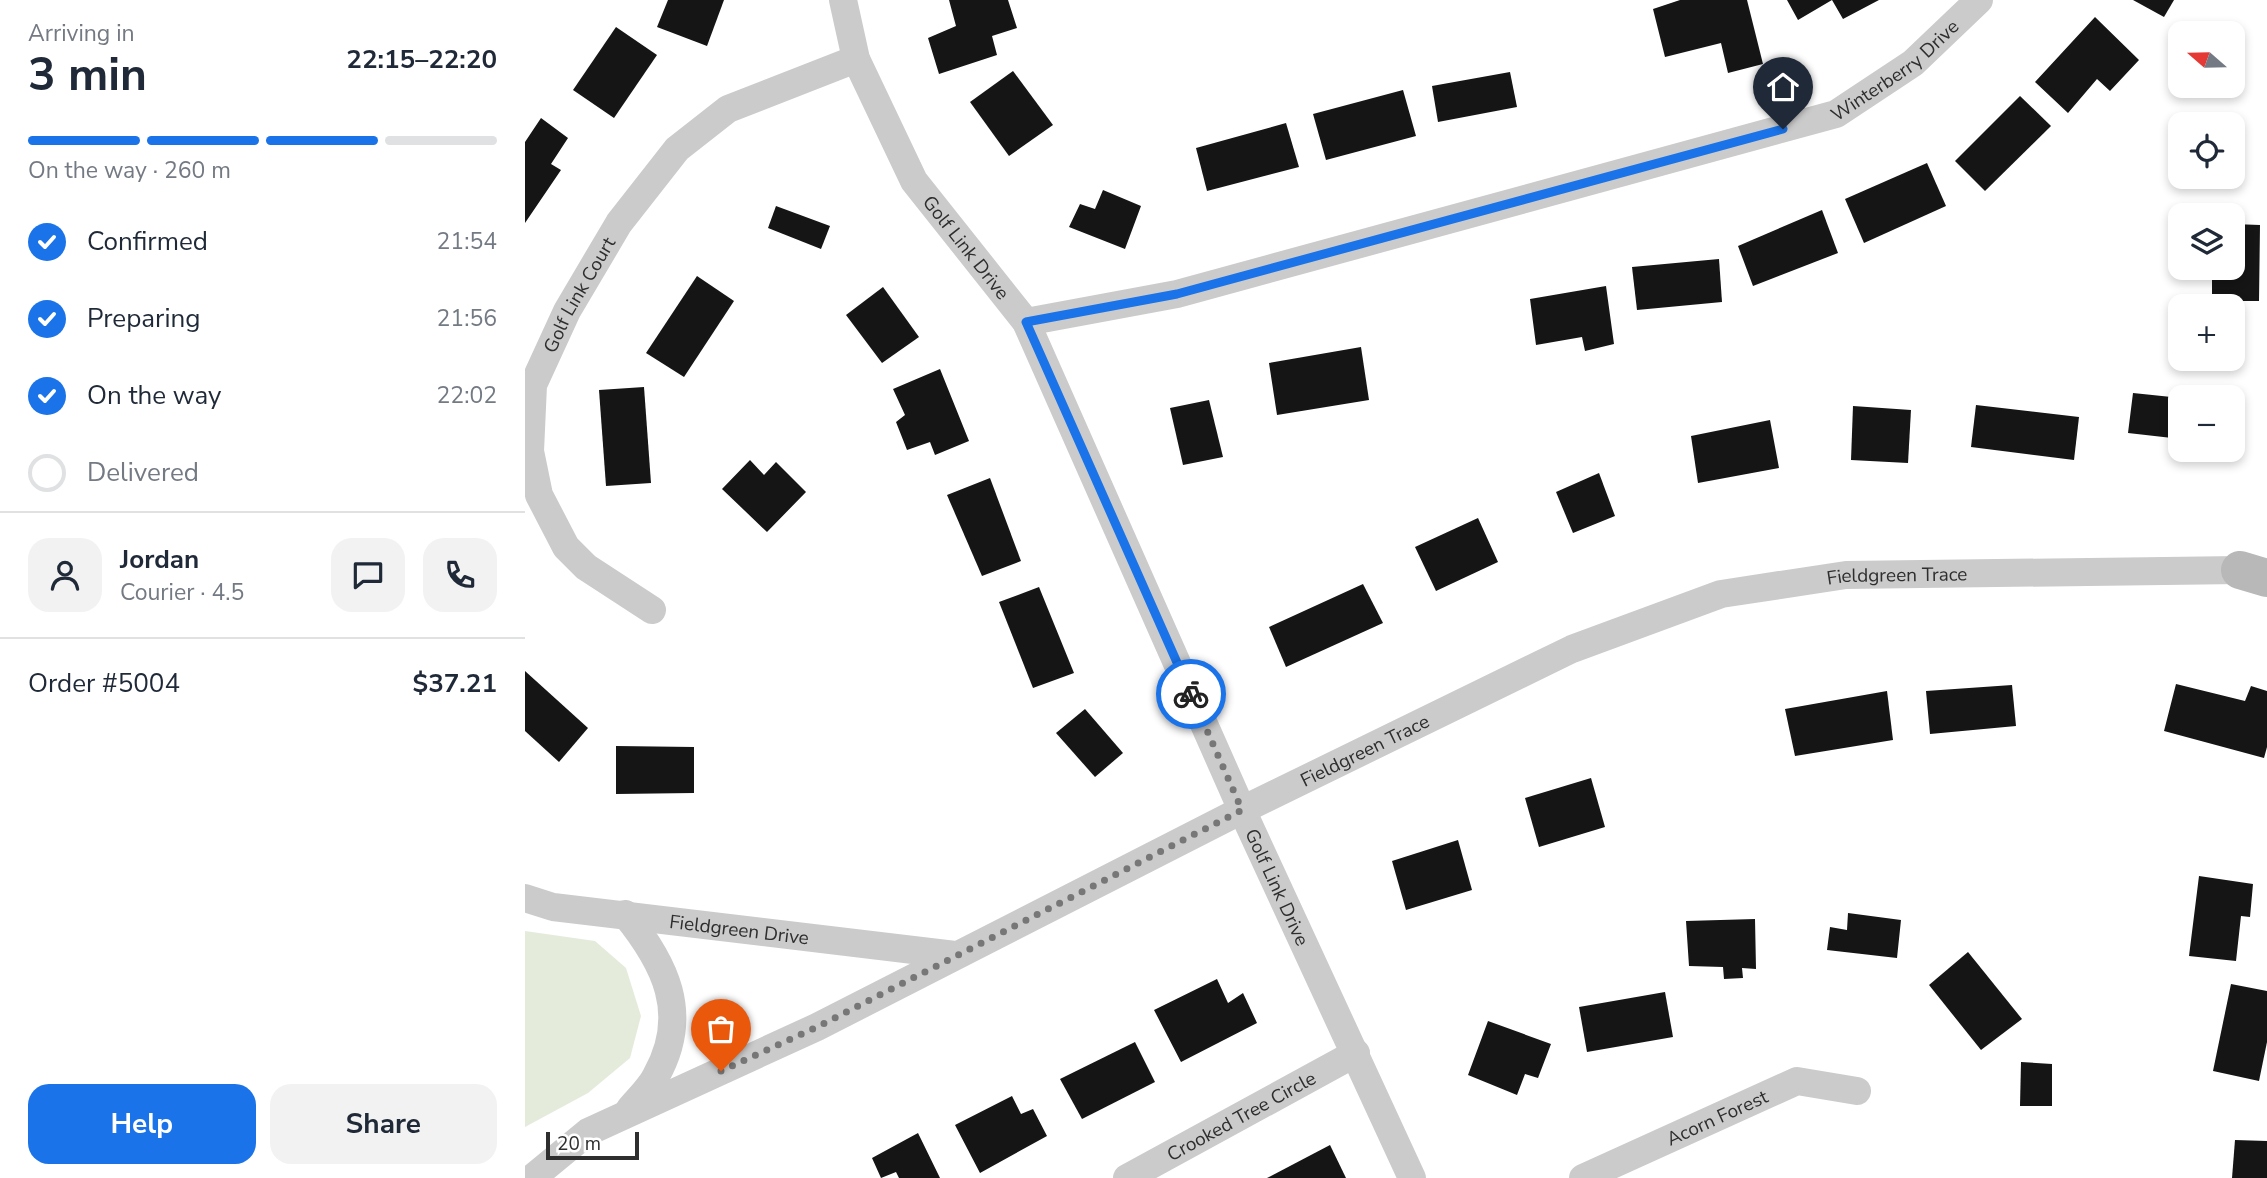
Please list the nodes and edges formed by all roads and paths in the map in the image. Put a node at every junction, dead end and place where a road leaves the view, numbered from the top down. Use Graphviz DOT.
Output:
graph roads {
  1 [pos="843,0"];
  2 [pos="1979,0"];
  3 [pos="856,59"];
  4 [pos="1026,322"];
  5 [pos="2258,571"];
  6 [pos="652,610"];
  7 [pos="1242,810"];
  8 [pos="525,898"];
  9 [pos="625,914"];
  10 [pos="955,955"];
  11 [pos="1356,1054"];
  12 [pos="1857,1091"];
  13 [pos="625,1115"];
  14 [pos="531,1178"];
  15 [pos="1127,1178"];
  16 [pos="1412,1178"];
  17 [pos="1583,1178"];
  1 -- 3 [label="street, Golf Link Drive"];
  2 -- 4 [label="street, Winterberry Drive"];
  3 -- 4 [label="street, Golf Link Drive"];
  3 -- 6 [label="street, Golf Link Court"];
  4 -- 7 [label="street, Golf Link Drive"];
  5 -- 7 [label="street, Fieldgreen Trace"];
  7 -- 10 [label="street, Fieldgreen Trace"];
  7 -- 11 [label="street, Golf Link Drive"];
  8 -- 9 [label="street, Fieldgreen Drive"];
  9 -- 10 [label="street, Fieldgreen Drive"];
  9 -- 13 [label="street"];
  10 -- 13 [label="street, Fieldgreen Trace"];
  11 -- 15 [label="street, Crooked Tree Circle"];
  11 -- 16 [label="street, Golf Link Drive"];
  12 -- 17 [label="street, Acorn Forest"];
  13 -- 14 [label="street, Fieldgreen Trace"];
}
